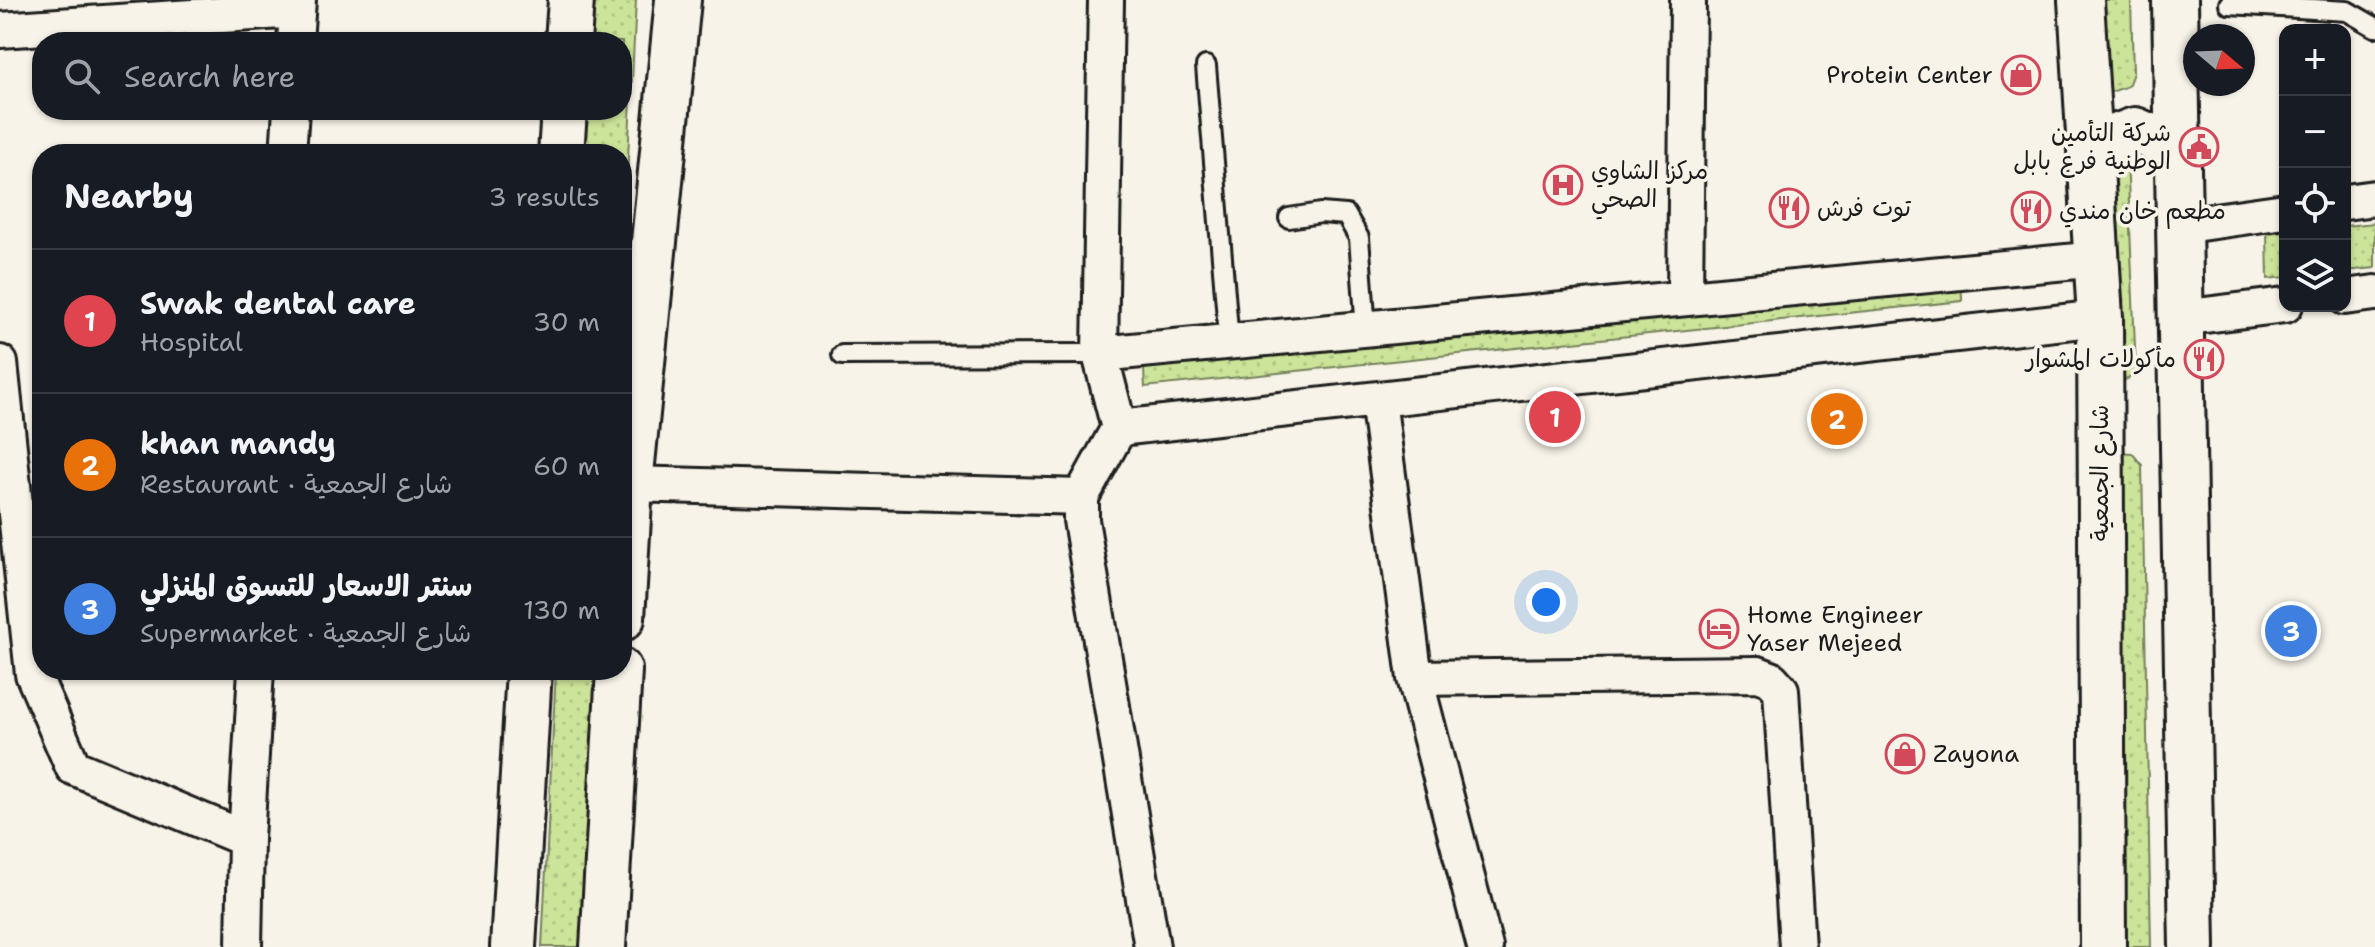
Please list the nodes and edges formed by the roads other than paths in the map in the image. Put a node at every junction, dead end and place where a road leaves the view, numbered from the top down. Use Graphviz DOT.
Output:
graph roads {
  1 [pos="571,0"];
  2 [pos="678,0"];
  3 [pos="1106,0"];
  4 [pos="1688,0"];
  5 [pos="2081,0"];
  6 [pos="2175,0"];
  7 [pos="2229,4"];
  8 [pos="297,17"];
  9 [pos="2375,27"];
  10 [pos="0,30"];
  11 [pos="569,32"];
  12 [pos="1206,66"];
  13 [pos="2176,85"];
  14 [pos="2087,97"];
  15 [pos="290,120"];
  16 [pos="563,120"];
  17 [pos="289,144"];
  18 [pos="562,144"];
  19 [pos="2178,156"];
  20 [pos="2092,168"];
  21 [pos="2375,198"];
  22 [pos="2351,201"];
  23 [pos="2279,212"];
  24 [pos="1289,218"];
  25 [pos="2179,226"];
  26 [pos="2098,259"];
  27 [pos="2375,293"];
  28 [pos="2351,296"];
  29 [pos="1685,298"];
  30 [pos="2279,306"];
  31 [pos="2100,318"];
  32 [pos="2181,318"];
  33 [pos="1366,329"];
  34 [pos="1229,342"];
  35 [pos="1100,354"];
  36 [pos="842,355"];
  37 [pos="0,363"];
  38 [pos="1378,400"];
  39 [pos="1119,428"];
  40 [pos="632,464"];
  41 [pos="632,484"];
  42 [pos="1081,497"];
  43 [pos="32,665"];
  44 [pos="1415,678"];
  45 [pos="36,680"];
  46 [pos="255,680"];
  47 [pos="528,680"];
  48 [pos="618,680"];
  49 [pos="246,839"];
  50 [pos="244,947"];
  51 [pos="513,947"];
  52 [pos="603,947"];
  53 [pos="1152,947"];
  54 [pos="1485,947"];
  55 [pos="1797,947"];
  56 [pos="2103,947"];
  57 [pos="2192,947"];
  1 -- 11 [label="main road"];
  2 -- 40 [label="main road"];
  3 -- 35 [label="street"];
  4 -- 29 [label="street"];
  5 -- 14 [label="main road, شارع الجمعية"];
  6 -- 13 [label="main road"];
  7 -- 9 [label="lane"];
  8 -- 10 [label="street"];
  12 -- 34 [label="lane"];
  13 -- 14 [label="main road"];
  13 -- 19 [label="main road"];
  14 -- 20 [label="main road, شارع الجمعية"];
  15 -- 17 [label="street"];
  16 -- 18 [label="main road"];
  19 -- 20 [label="main road"];
  19 -- 25 [label="main road"];
  20 -- 26 [label="main road, شارع الجمعية"];
  21 -- 22 [label="street"];
  23 -- 25 [label="street"];
  24 -- 33 [label="lane"];
  25 -- 32 [label="main road"];
  26 -- 29 [label="street"];
  26 -- 31 [label="main road, شارع الجمعية"];
  27 -- 28 [label="street"];
  29 -- 33 [label="street"];
  30 -- 32 [label="street"];
  31 -- 38 [label="street"];
  31 -- 56 [label="main road, شارع الجمعية"];
  32 -- 57 [label="main road"];
  33 -- 34 [label="street"];
  34 -- 35 [label="street"];
  35 -- 36 [label="lane"];
  35 -- 39 [label="street"];
  37 -- 43 [label="street"];
  38 -- 39 [label="street"];
  38 -- 44 [label="street"];
  39 -- 42 [label="street"];
  41 -- 42 [label="street"];
  42 -- 53 [label="street"];
  44 -- 54 [label="street"];
  44 -- 55 [label="street"];
  45 -- 49 [label="street"];
  46 -- 49 [label="street"];
  47 -- 51 [label="main road"];
  48 -- 52 [label="main road"];
  49 -- 50 [label="street"];
}
